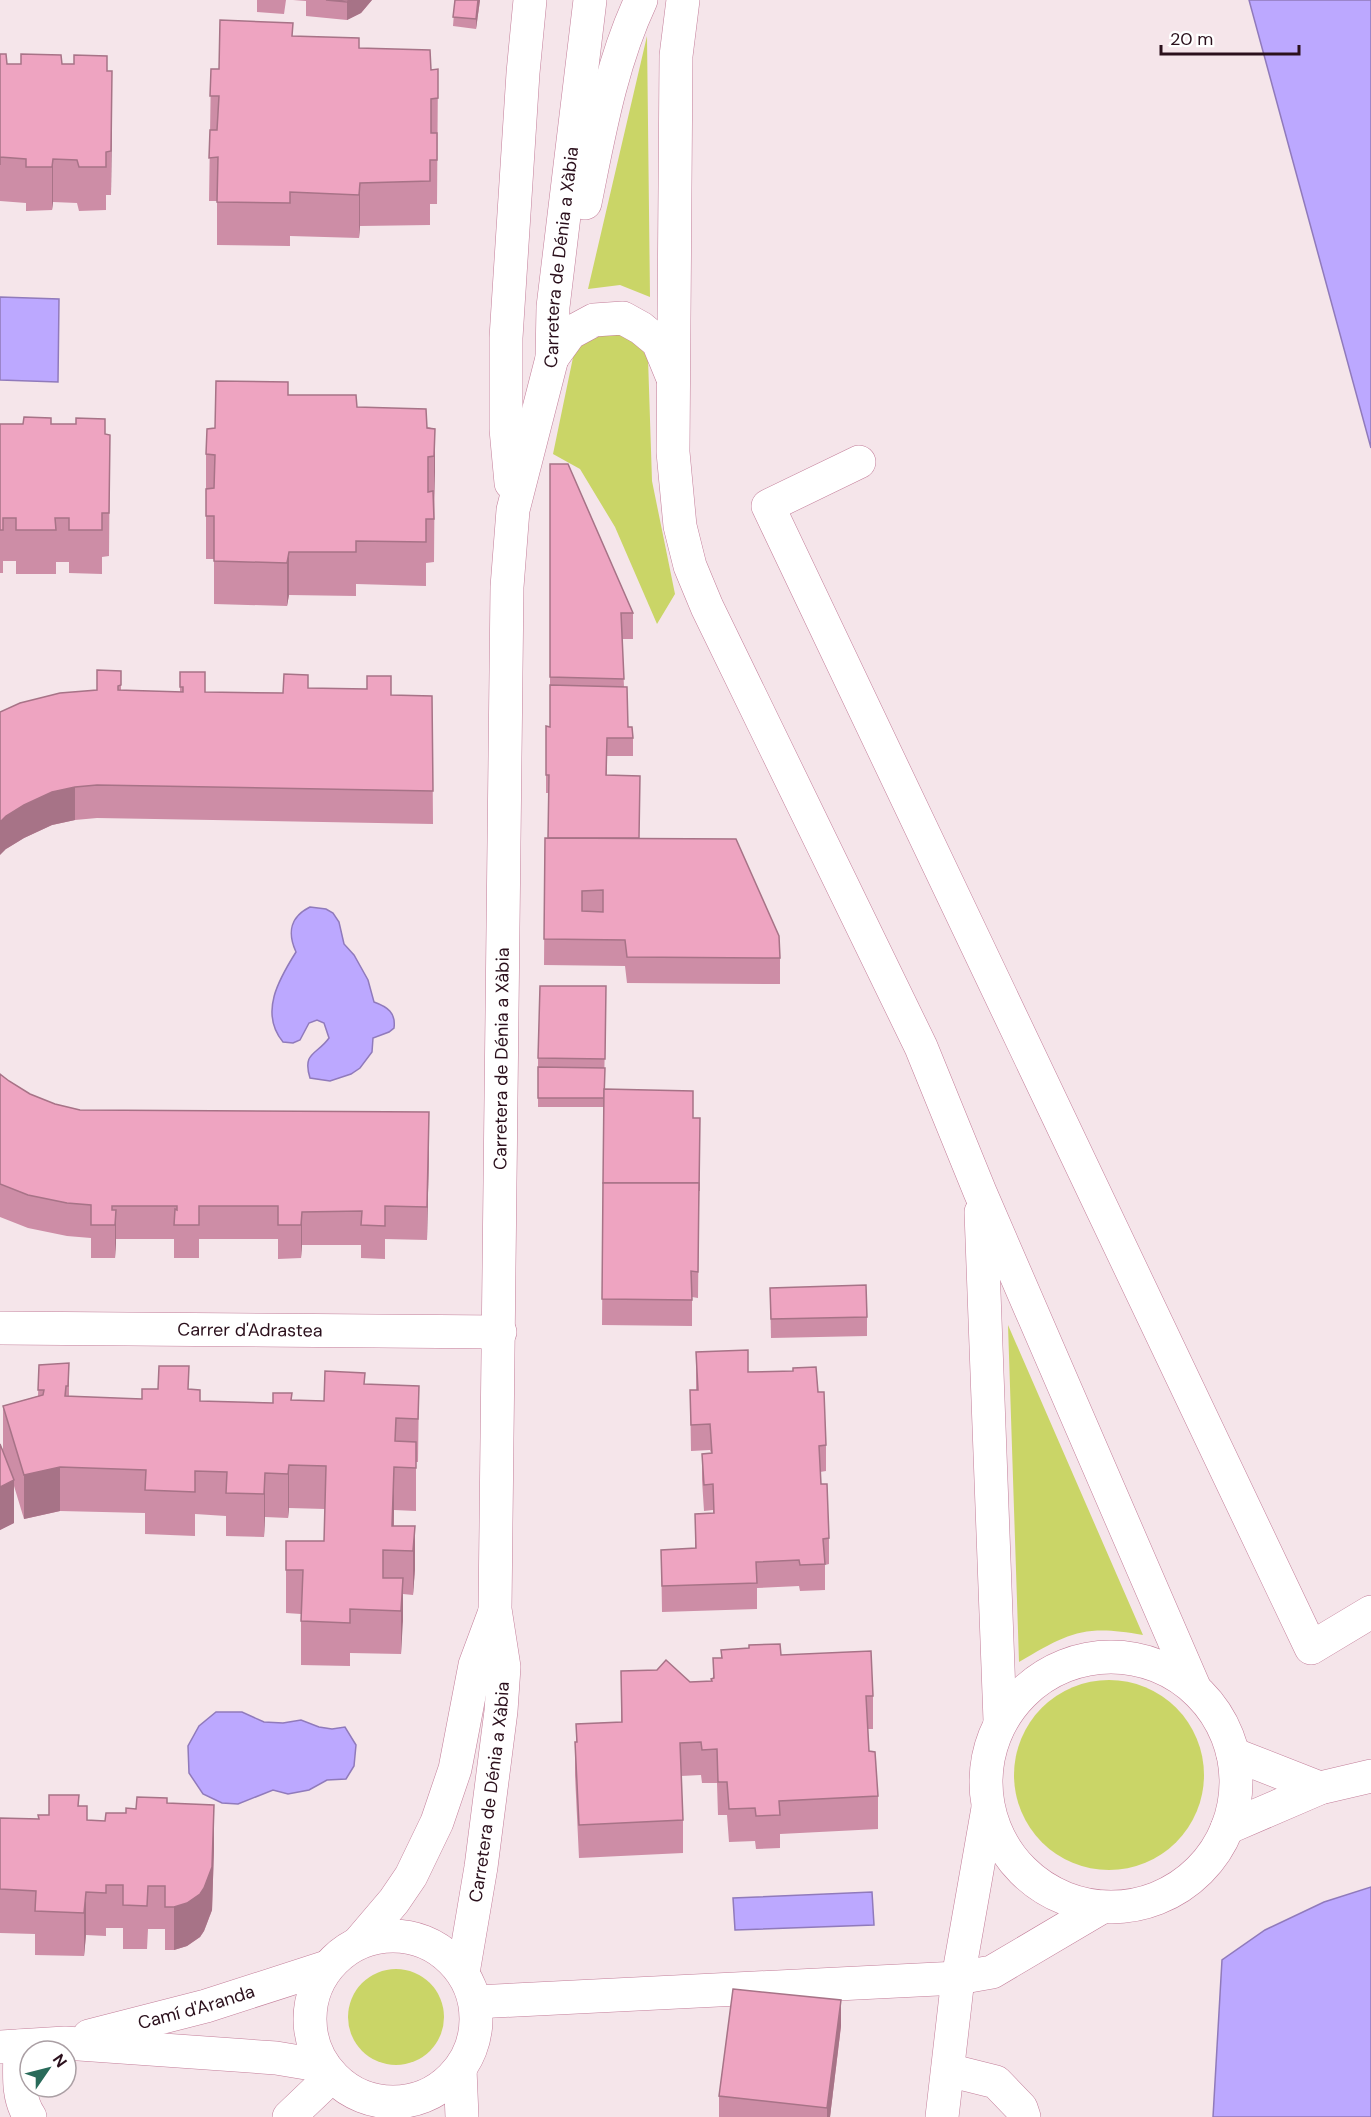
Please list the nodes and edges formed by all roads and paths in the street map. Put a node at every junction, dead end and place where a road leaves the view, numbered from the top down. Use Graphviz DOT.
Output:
graph roads {
  1 [pos="530,0"];
  2 [pos="590,0"];
  3 [pos="641,0"];
  4 [pos="656,0"];
  5 [pos="683,0"];
  6 [pos="676,56"];
  7 [pos="552,358"];
  8 [pos="674,381"];
  9 [pos="859,462"];
  10 [pos="513,510"];
  11 [pos="980,1192"];
  12 [pos="0,1328"];
  13 [pos="500,1332"];
  14 [pos="495,1609"];
  15 [pos="1371,1612"];
  16 [pos="1195,1689"];
  17 [pos="1000,1721"];
  18 [pos="1233,1754"];
  19 [pos="1371,1776"];
  20 [pos="1320,1788"];
  21 [pos="988,1808"];
  22 [pos="1227,1827"];
  23 [pos="1102,1907"];
  24 [pos="360,1941"];
  25 [pos="327,1967"];
  26 [pos="958,1978"];
  27 [pos="469,1988"];
  28 [pos="78,2039"];
  29 [pos="78,2044"];
  30 [pos="10,2047"];
  31 [pos="460,2069"];
  32 [pos="948,2070"];
  33 [pos="328,2071"];
  34 [pos="375,2108"];
  35 [pos="30,2117"];
  36 [pos="289,2117"];
  37 [pos="462,2117"];
  38 [pos="942,2117"];
  39 [pos="1024,2117"];
  1 -- 10 [label="street, Carretera de Dénia a Xàbia"];
  2 -- 7 [label="street, Carretera de Dénia a Xàbia"];
  3 -- 7 [label="street"];
  4 -- 6 [label="street"];
  5 -- 6 [label="street"];
  6 -- 8 [label="street"];
  7 -- 8 [label="street"];
  7 -- 10 [label="street, Carretera de Dénia a Xàbia"];
  8 -- 11 [label="street"];
  9 -- 15 [label="street"];
  10 -- 13 [label="street, Carretera de Dénia a Xàbia"];
  11 -- 16 [label="street"];
  11 -- 17 [label="street"];
  12 -- 13 [label="street, Carrer d'Adrastea"];
  13 -- 14 [label="street, Carretera de Dénia a Xàbia"];
  14 -- 24 [label="street, Carretera de Dénia a Xàbia"];
  14 -- 27 [label="street, Carretera de Dénia a Xàbia"];
  16 -- 17 [label="street"];
  16 -- 18 [label="street"];
  17 -- 21 [label="street"];
  18 -- 20 [label="street"];
  18 -- 22 [label="street"];
  19 -- 20 [label="street"];
  20 -- 22 [label="street"];
  21 -- 23 [label="street"];
  21 -- 26 [label="street"];
  22 -- 23 [label="street"];
  23 -- 26 [label="street"];
  24 -- 25 [label="street"];
  24 -- 27 [label="street"];
  25 -- 28 [label="street, Camí d'Aranda"];
  25 -- 33 [label="street"];
  26 -- 27 [label="street"];
  26 -- 32 [label="street"];
  27 -- 31 [label="street"];
  29 -- 33 [label="street, Camí d'Aranda"];
  30 -- 35 [label="street"];
  31 -- 34 [label="street"];
  31 -- 37 [label="street"];
  32 -- 38 [label="street"];
  32 -- 39 [label="street"];
  33 -- 34 [label="street"];
  33 -- 36 [label="street"];
}
